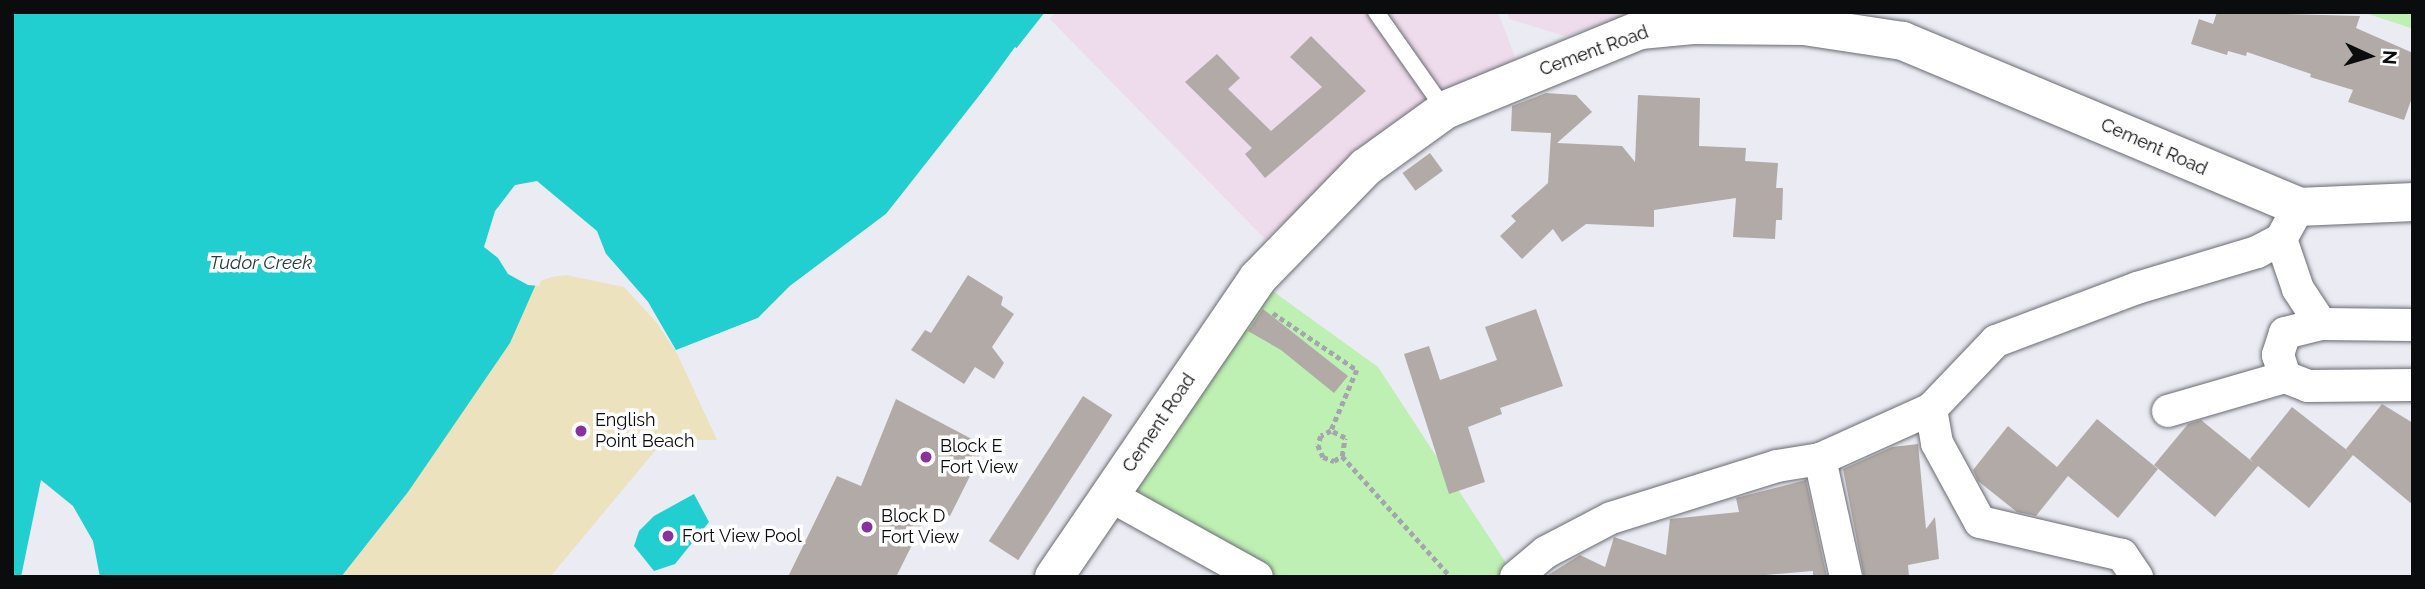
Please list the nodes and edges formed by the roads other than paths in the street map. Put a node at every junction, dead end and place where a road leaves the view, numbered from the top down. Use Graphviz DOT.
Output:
graph roads {
  1 [pos="1376,12"];
  2 [pos="1444,110"];
  3 [pos="2413,202"];
  4 [pos="2290,223"];
  5 [pos="2321,324"];
  6 [pos="2413,325"];
  7 [pos="2285,377"];
  8 [pos="2413,385"];
  9 [pos="1931,409"];
  10 [pos="2168,411"];
  11 [pos="1820,459"];
  12 [pos="1109,495"];
  13 [pos="1054,577"];
  14 [pos="1257,577"];
  15 [pos="1517,577"];
  16 [pos="1846,577"];
  17 [pos="2137,577"];
  1 -- 2 [label="lane"];
  2 -- 4 [label="main road, Cement Road"];
  2 -- 12 [label="main road, Cement Road"];
  3 -- 4 [label="main road, Cement Road"];
  4 -- 5 [label="street"];
  4 -- 9 [label="street"];
  5 -- 6 [label="street"];
  5 -- 7 [label="street"];
  7 -- 8 [label="street"];
  7 -- 10 [label="street"];
  9 -- 11 [label="street"];
  9 -- 17 [label="street"];
  11 -- 15 [label="street"];
  11 -- 16 [label="street"];
  12 -- 13 [label="main road, Cement Road"];
  12 -- 14 [label="street"];
}
